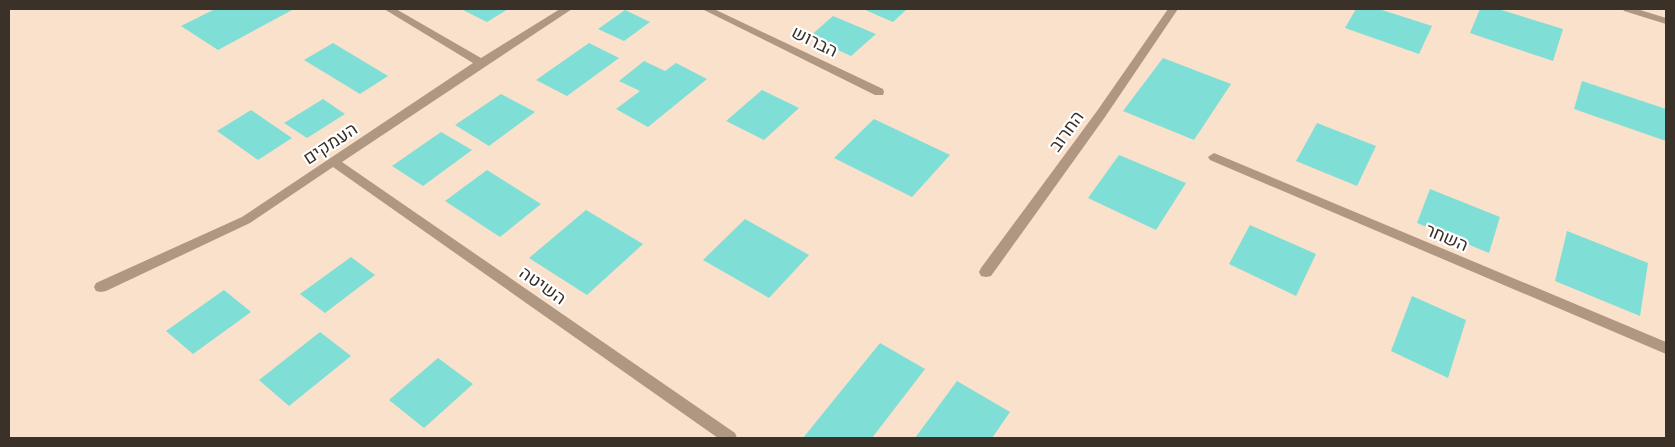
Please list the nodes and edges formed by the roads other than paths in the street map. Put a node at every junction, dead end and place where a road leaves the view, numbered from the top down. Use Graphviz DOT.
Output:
graph roads {
  1 [pos="389,9"];
  2 [pos="567,9"];
  3 [pos="707,9"];
  4 [pos="1173,9"];
  5 [pos="1628,9"];
  6 [pos="1666,21"];
  7 [pos="481,63"];
  8 [pos="880,92"];
  9 [pos="1214,157"];
  10 [pos="334,162"];
  11 [pos="986,272"];
  12 [pos="101,287"];
  13 [pos="1666,348"];
  14 [pos="730,438"];
  1 -- 7 [label="street"];
  2 -- 7 [label="street, העמקים"];
  3 -- 8 [label="street, הברוש"];
  4 -- 11 [label="street, החרוב"];
  5 -- 6 [label="street"];
  7 -- 10 [label="street, העמקים"];
  9 -- 13 [label="street, השחר"];
  10 -- 12 [label="street, העמקים"];
  10 -- 14 [label="street, השיטה"];
}
